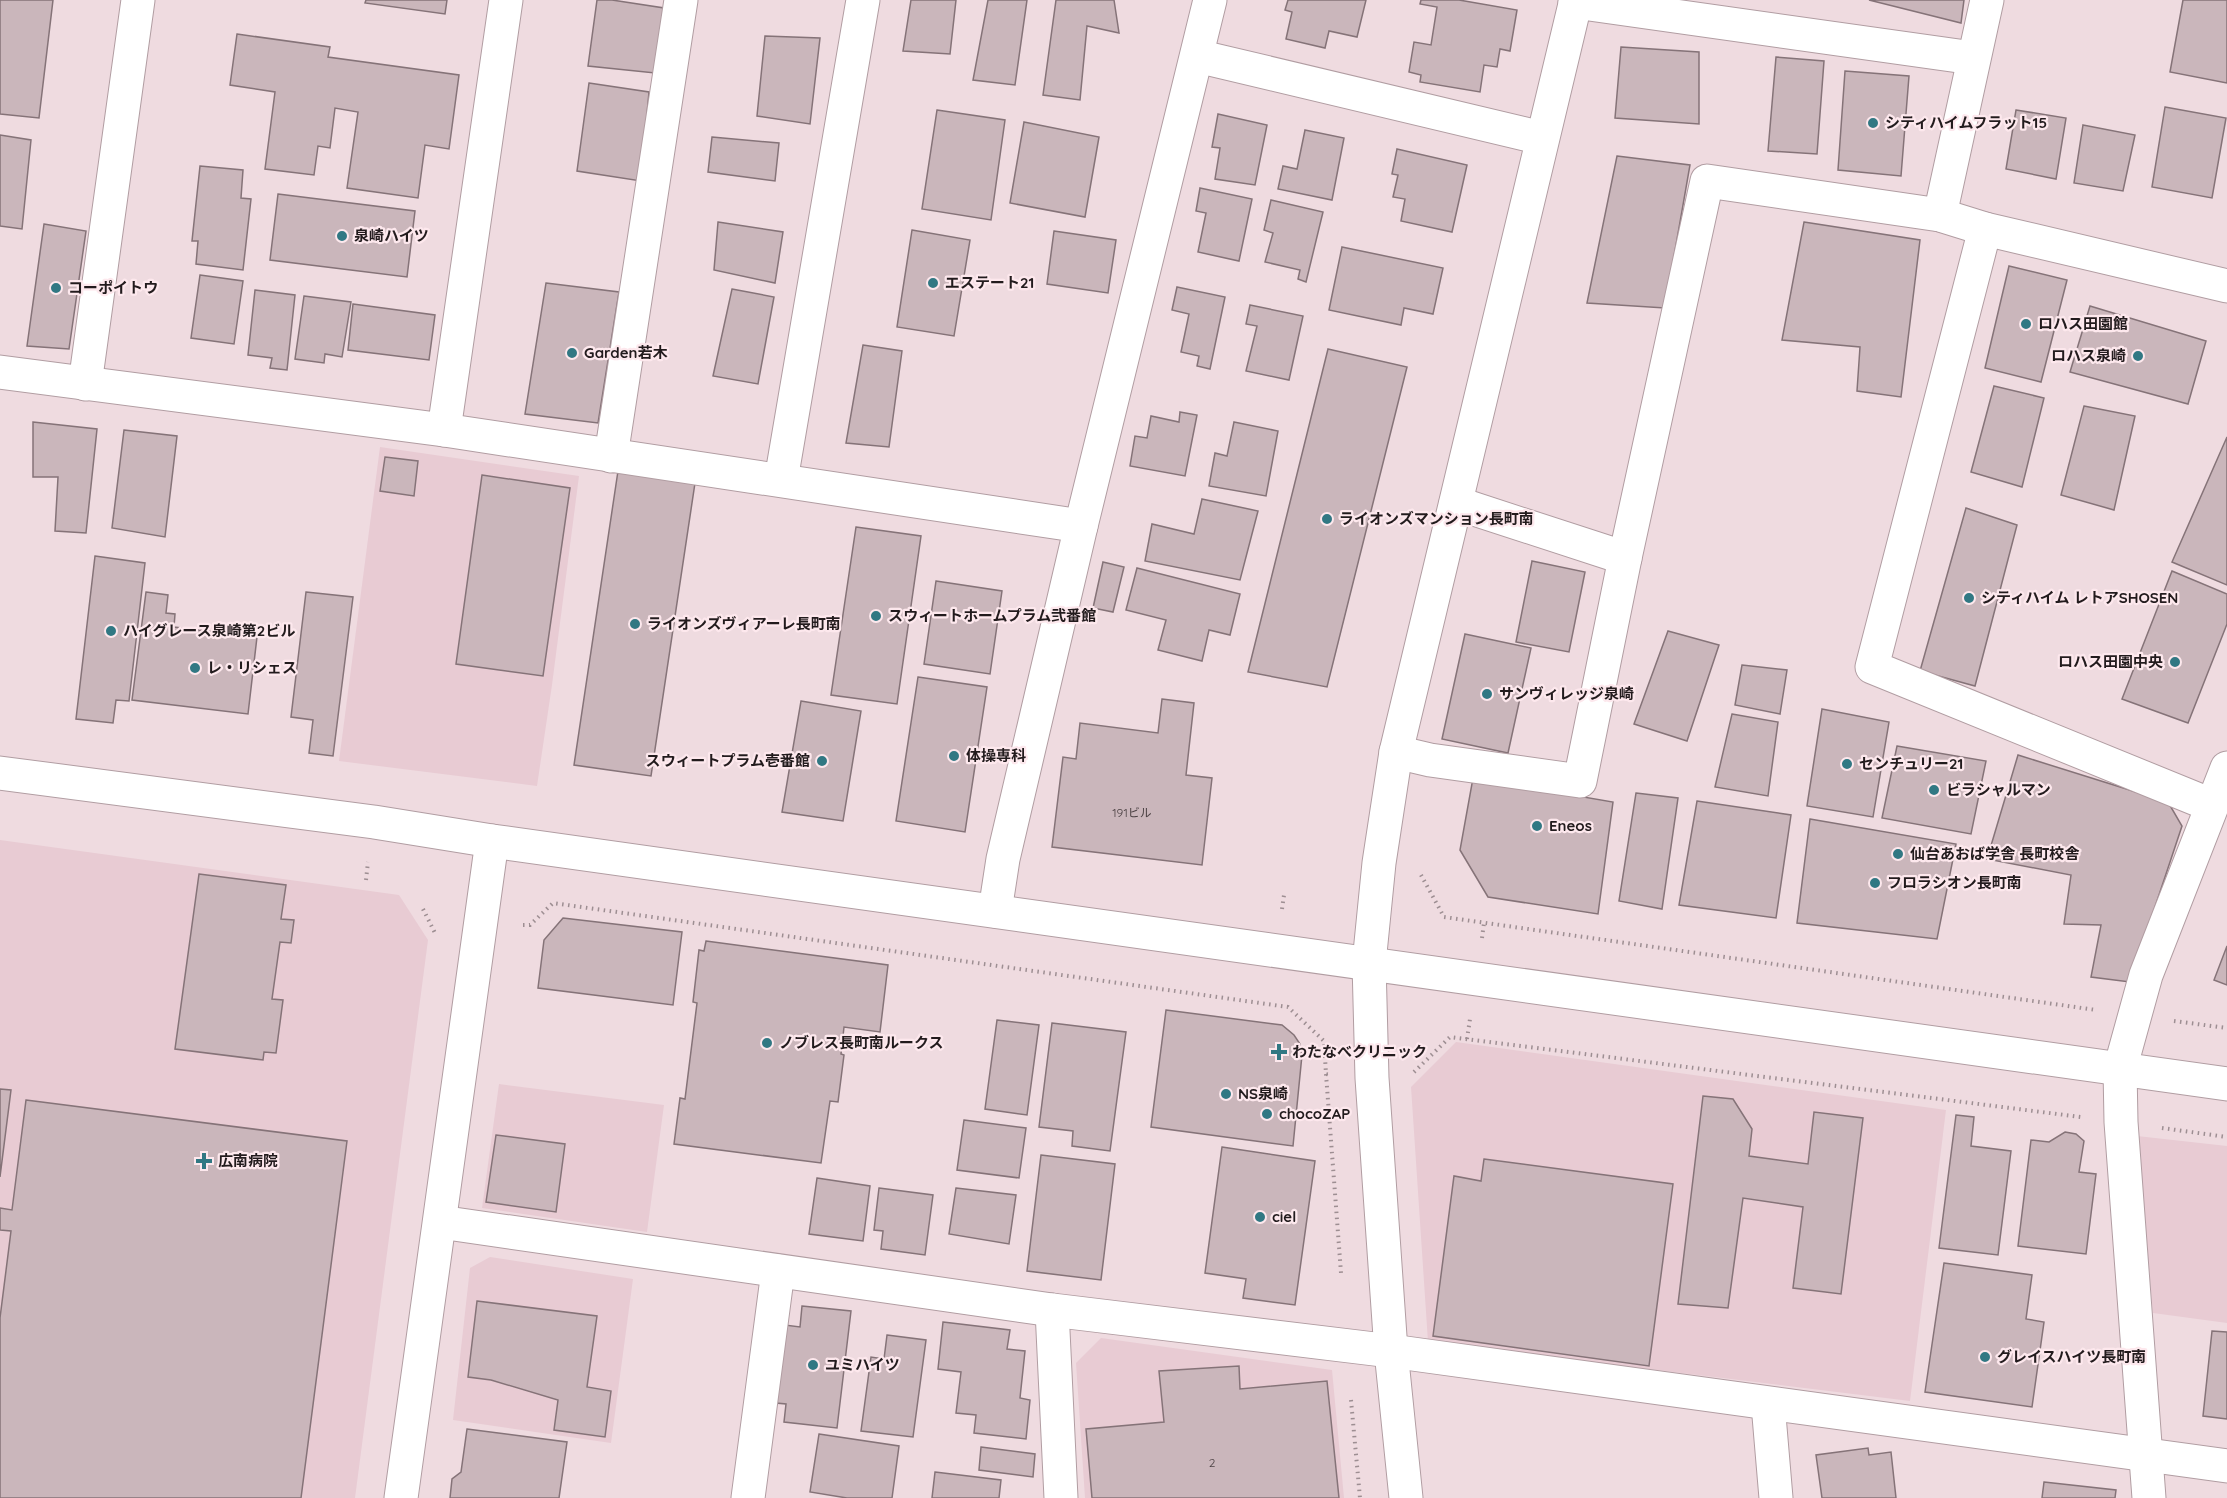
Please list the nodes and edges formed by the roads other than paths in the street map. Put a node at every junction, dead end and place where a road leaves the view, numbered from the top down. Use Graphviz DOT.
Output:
graph roads {
  1 [pos="138,0"];
  2 [pos="506,0"];
  3 [pos="681,0"];
  4 [pos="863,0"];
  5 [pos="1210,0"];
  6 [pos="1987,0"];
  7 [pos="1575,1"];
  8 [pos="1197,56"];
  9 [pos="1973,58"];
  10 [pos="1542,138"];
  11 [pos="1940,215"];
  12 [pos="1985,229"];
  13 [pos="2227,286"];
  14 [pos="0,372"];
  15 [pos="85,384"];
  16 [pos="444,430"];
  17 [pos="611,456"];
  18 [pos="781,480"];
  19 [pos="1456,502"];
  20 [pos="1081,526"];
  21 [pos="1625,558"];
  22 [pos="1396,752"];
  23 [pos="2227,768"];
  24 [pos="0,773"];
  25 [pos="2211,805"];
  26 [pos="492,841"];
  27 [pos="995,911"];
  28 [pos="1369,963"];
  29 [pos="2120,1069"];
  30 [pos="2227,1084"];
  31 [pos="440,1222"];
  32 [pos="778,1271"];
  33 [pos="1052,1310"];
  34 [pos="1391,1351"];
  35 [pos="1768,1404"];
  36 [pos="2145,1454"];
  37 [pos="2227,1467"];
  38 [pos="401,1498"];
  39 [pos="748,1498"];
  40 [pos="1061,1498"];
  41 [pos="1406,1498"];
  42 [pos="1776,1498"];
  43 [pos="2149,1498"];
  1 -- 15 [label="street"];
  2 -- 16 [label="street"];
  3 -- 17 [label="street"];
  4 -- 18 [label="street"];
  5 -- 8 [label="street"];
  6 -- 9 [label="street"];
  7 -- 9 [label="street"];
  7 -- 10 [label="street"];
  8 -- 10 [label="street"];
  8 -- 20 [label="street"];
  9 -- 11 [label="street"];
  10 -- 19 [label="street"];
  11 -- 12 [label="street"];
  11 -- 21 [label="street"];
  12 -- 13 [label="street"];
  12 -- 25 [label="street"];
  14 -- 15 [label="street"];
  15 -- 16 [label="street"];
  16 -- 17 [label="street"];
  17 -- 18 [label="street"];
  18 -- 20 [label="street"];
  19 -- 21 [label="street"];
  19 -- 22 [label="street"];
  20 -- 27 [label="street"];
  21 -- 22 [label="street"];
  22 -- 28 [label="street"];
  23 -- 25 [label="street"];
  24 -- 26 [label="street"];
  25 -- 29 [label="street"];
  26 -- 27 [label="street"];
  26 -- 31 [label="street"];
  27 -- 28 [label="street"];
  28 -- 29 [label="street"];
  28 -- 34 [label="street"];
  29 -- 30 [label="street"];
  29 -- 36 [label="street"];
  31 -- 32 [label="street"];
  31 -- 38 [label="street"];
  32 -- 33 [label="street"];
  32 -- 39 [label="street"];
  33 -- 34 [label="street"];
  33 -- 40 [label="street"];
  34 -- 35 [label="street"];
  34 -- 41 [label="street"];
  35 -- 36 [label="street"];
  35 -- 42 [label="street"];
  36 -- 37 [label="street"];
  36 -- 43 [label="street"];
}
